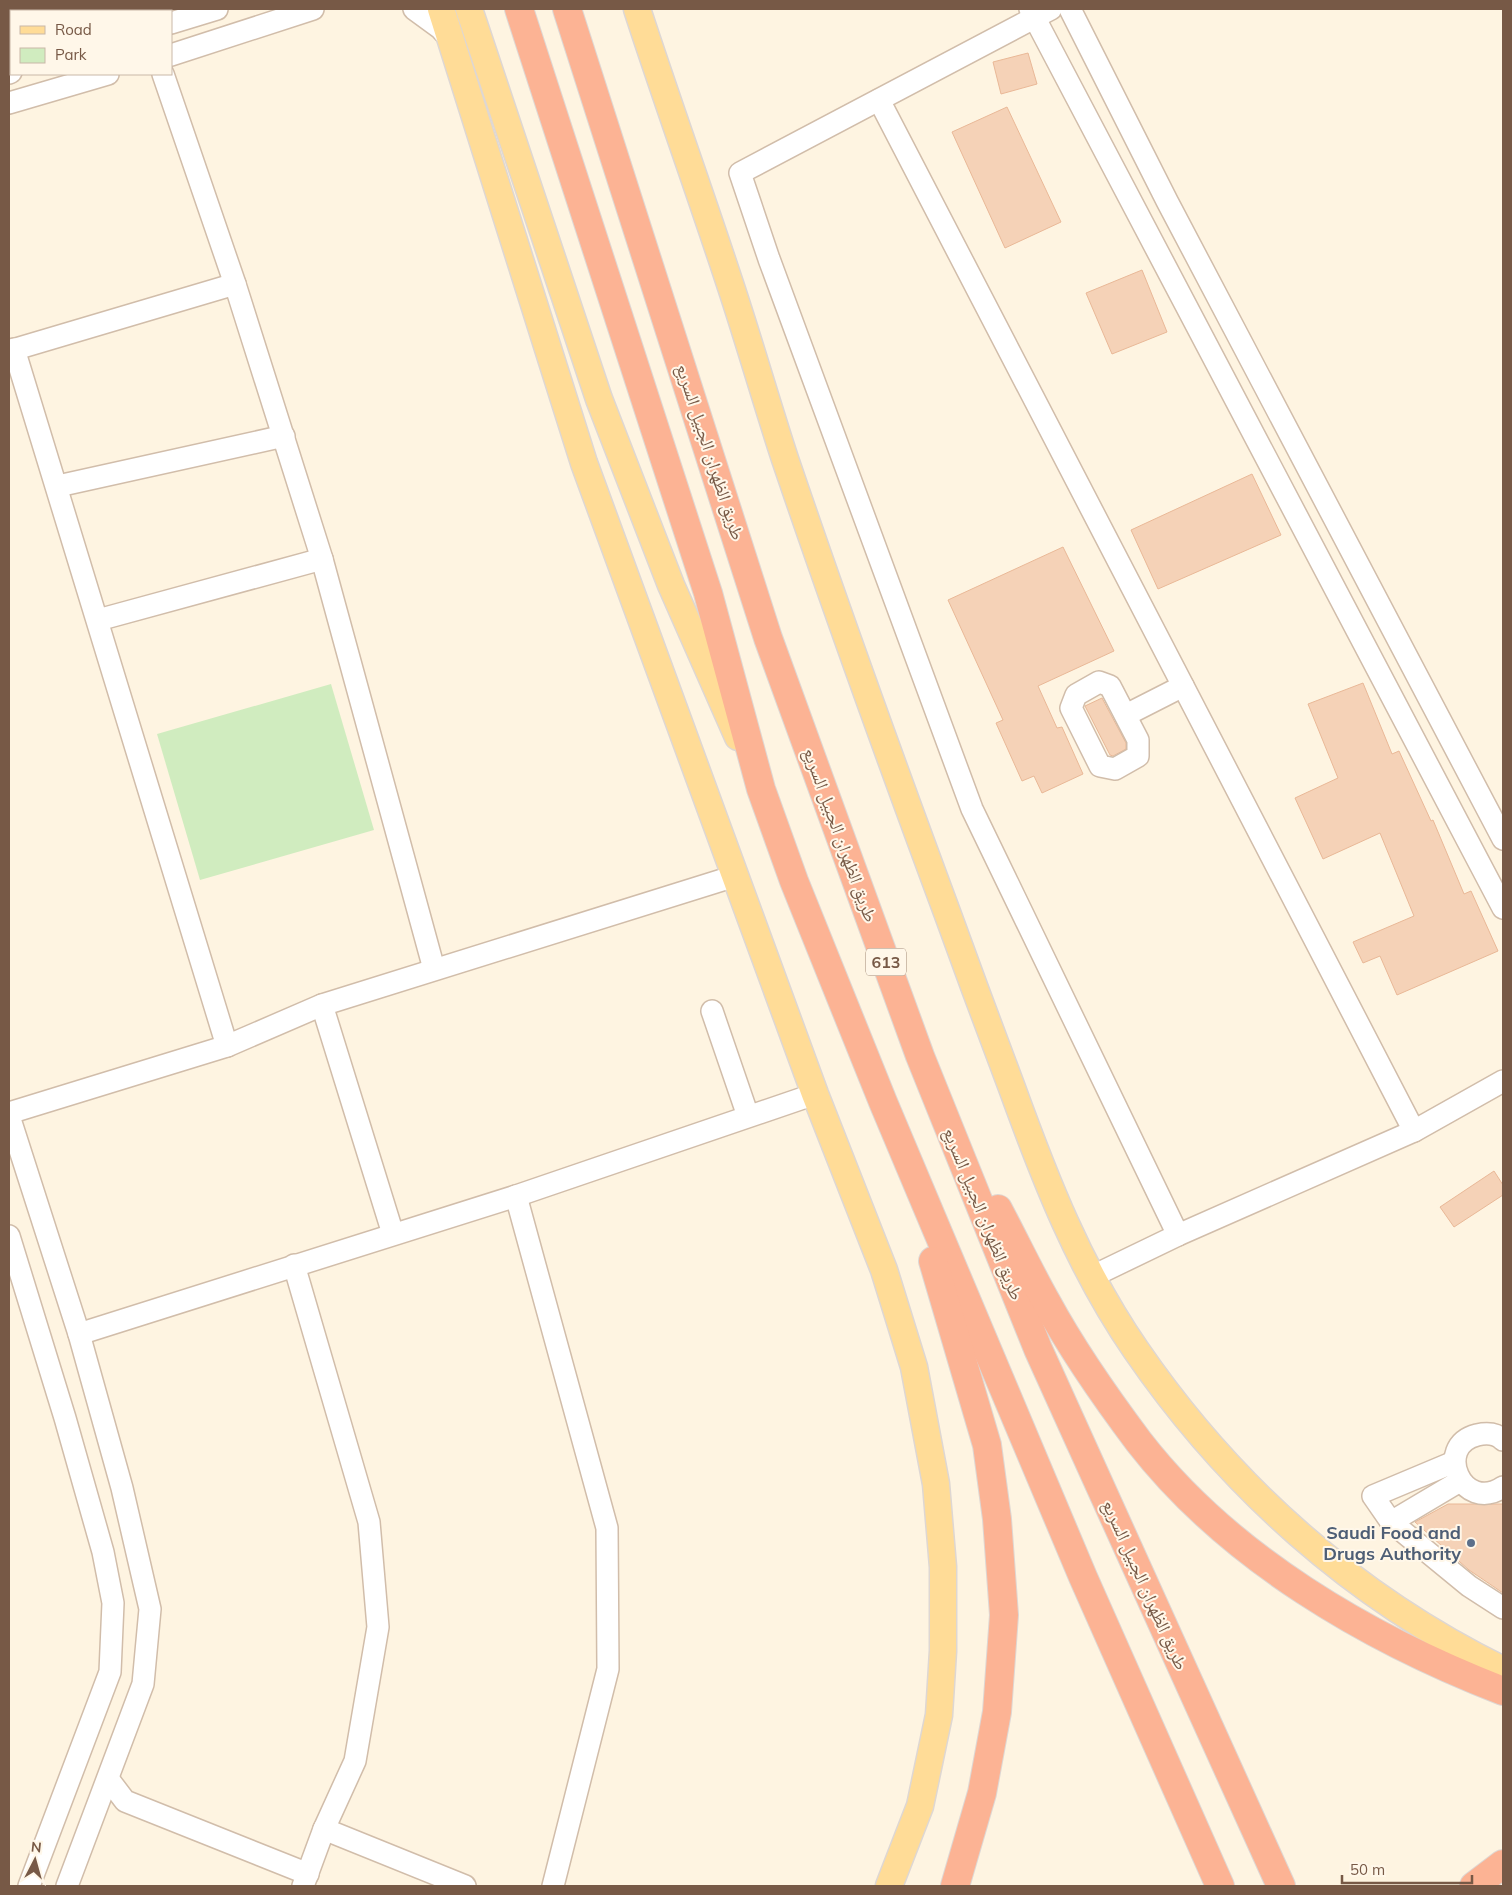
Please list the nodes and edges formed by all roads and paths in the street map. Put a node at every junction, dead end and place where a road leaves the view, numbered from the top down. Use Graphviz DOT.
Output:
graph roads {
  1 [pos="217,9"];
  2 [pos="313,9"];
  3 [pos="414,9"];
  4 [pos="440,9"];
  5 [pos="468,9"];
  6 [pos="519,9"];
  7 [pos="568,9"];
  8 [pos="637,9"];
  9 [pos="1070,9"];
  10 [pos="1038,12"];
  11 [pos="172,23"];
  12 [pos="450,39"];
  13 [pos="172,55"];
  14 [pos="105,75"];
  15 [pos="163,75"];
  16 [pos="878,100"];
  17 [pos="9,103"];
  18 [pos="235,284"];
  19 [pos="12,350"];
  20 [pos="284,436"];
  21 [pos="58,486"];
  22 [pos="322,559"];
  23 [pos="98,620"];
  24 [pos="1183,686"];
  25 [pos="1126,715"];
  26 [pos="761,789"];
  27 [pos="1503,839"];
  28 [pos="735,876"];
  29 [pos="1503,908"];
  30 [pos="434,970"];
  31 [pos="322,1005"];
  32 [pos="712,1011"];
  33 [pos="227,1046"];
  34 [pos="920,1056"];
  35 [pos="1503,1082"];
  36 [pos="816,1094"];
  37 [pos="884,1102"];
  38 [pos="9,1114"];
  39 [pos="748,1116"];
  40 [pos="1414,1131"];
  41 [pos="516,1196"];
  42 [pos="393,1234"];
  43 [pos="1178,1235"];
  44 [pos="9,1236"];
  45 [pos="294,1265"];
  46 [pos="1092,1277"];
  47 [pos="79,1334"];
  48 [pos="1502,1437"];
  49 [pos="1457,1472"];
  50 [pos="1503,1487"];
  51 [pos="1392,1522"];
  52 [pos="1503,1608"];
  53 [pos="1503,1670"];
  54 [pos="1503,1691"];
  55 [pos="109,1780"];
  56 [pos="324,1829"];
  57 [pos="1503,1864"];
  58 [pos="305,1880"];
  59 [pos="28,1886"];
  60 [pos="67,1886"];
  61 [pos="465,1886"];
  62 [pos="553,1886"];
  63 [pos="889,1886"];
  64 [pos="955,1886"];
  65 [pos="1220,1886"];
  66 [pos="1281,1886"];
  67 [pos="1474,1886"];
  1 -- 11 [label="street"];
  2 -- 13 [label="street"];
  3 -- 12 [label="street"];
  4 -- 12 [label="main road"];
  5 -- 26 [label="main road"];
  6 -- 26 [label="highway"];
  7 -- 34 [label="highway, طريق الظهران الجبيل السريع / 613"];
  8 -- 46 [label="main road"];
  9 -- 27 [label="street"];
  10 -- 16 [label="street"];
  10 -- 29 [label="street"];
  12 -- 28 [label="main road"];
  14 -- 17 [label="street"];
  15 -- 18 [label="street"];
  16 -- 24 [label="street"];
  16 -- 43 [label="street"];
  18 -- 19 [label="street"];
  18 -- 20 [label="street"];
  19 -- 21 [label="street"];
  20 -- 21 [label="street"];
  20 -- 22 [label="street"];
  21 -- 23 [label="street"];
  22 -- 23 [label="street"];
  22 -- 30 [label="street"];
  23 -- 33 [label="street"];
  24 -- 25 [label="street"];
  24 -- 40 [label="street"];
  26 -- 37 [label="highway"];
  28 -- 30 [label="street"];
  28 -- 36 [label="main road"];
  30 -- 31 [label="street"];
  31 -- 33 [label="street"];
  31 -- 42 [label="street"];
  32 -- 39 [label="street"];
  33 -- 38 [label="street"];
  34 -- 54 [label="highway"];
  34 -- 66 [label="highway, طريق الظهران الجبيل السريع / 613"];
  35 -- 40 [label="street"];
  36 -- 39 [label="street"];
  36 -- 63 [label="main road"];
  37 -- 64 [label="highway"];
  37 -- 65 [label="highway"];
  38 -- 47 [label="street"];
  39 -- 41 [label="street"];
  40 -- 43 [label="street"];
  41 -- 42 [label="street"];
  41 -- 62 [label="street"];
  42 -- 45 [label="street"];
  43 -- 46 [label="street"];
  44 -- 59 [label="street"];
  45 -- 47 [label="street"];
  45 -- 56 [label="street"];
  46 -- 53 [label="main road"];
  47 -- 55 [label="street"];
  48 -- 49 [label="street"];
  49 -- 50 [label="street"];
  49 -- 51 [label="street"];
  49 -- 51 [label="street"];
  51 -- 52 [label="street"];
  55 -- 58 [label="street"];
  55 -- 60 [label="street"];
  56 -- 58 [label="street"];
  56 -- 61 [label="street"];
  57 -- 67 [label="highway"];
}
